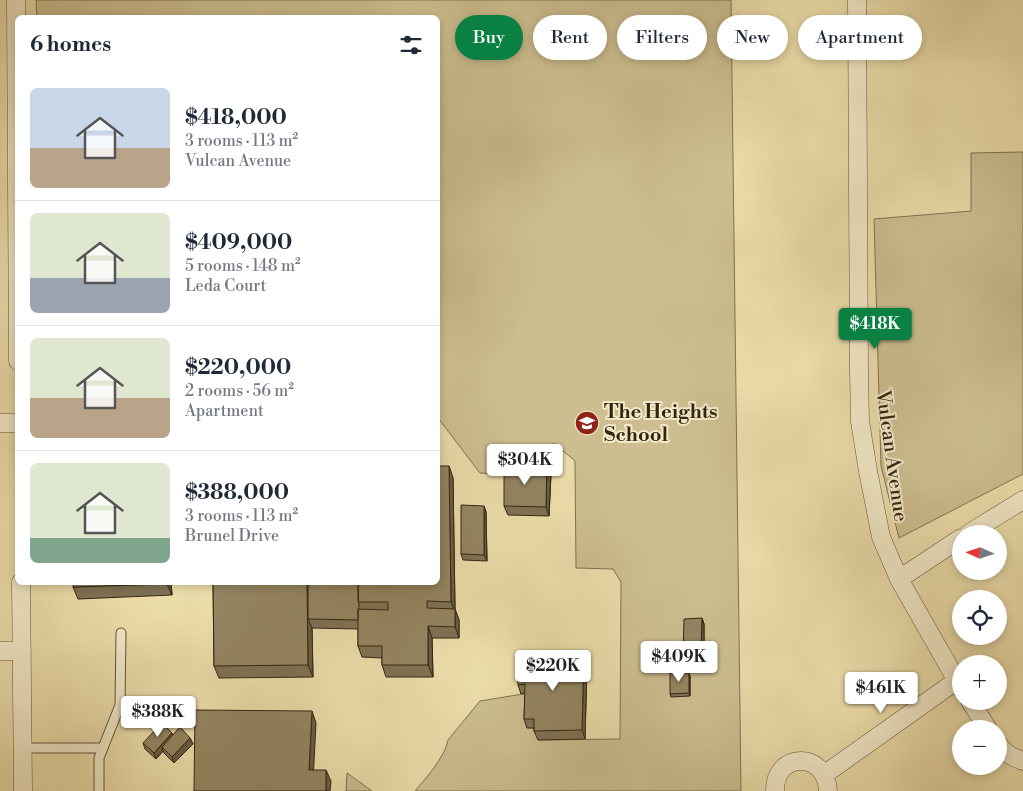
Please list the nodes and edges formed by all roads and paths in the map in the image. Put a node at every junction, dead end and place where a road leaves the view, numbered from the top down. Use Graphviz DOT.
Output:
graph roads {
  1 [pos="16,0"];
  2 [pos="857,0"];
  3 [pos="15,15"];
  4 [pos="15,18"];
  5 [pos="8,147"];
  6 [pos="15,297"];
  7 [pos="0,423"];
  8 [pos="15,423"];
  9 [pos="1023,500"];
  10 [pos="983,525"];
  11 [pos="952,544"];
  12 [pos="899,580"];
  13 [pos="21,585"];
  14 [pos="121,633"];
  15 [pos="0,651"];
  16 [pos="22,651"];
  17 [pos="952,673"];
  18 [pos="952,690"];
  19 [pos="22,748"];
  20 [pos="103,748"];
  21 [pos="1007,752"];
  22 [pos="1019,759"];
  23 [pos="826,783"];
  24 [pos="23,791"];
  25 [pos="100,791"];
  26 [pos="774,791"];
  1 -- 3 [label="street"];
  2 -- 12 [label="street, Vulcan Avenue"];
  4 -- 5 [label="street"];
  5 -- 6 [label="street"];
  7 -- 8 [label="street"];
  9 -- 10 [label="street"];
  11 -- 12 [label="street"];
  12 -- 17 [label="street, Vulcan Avenue"];
  13 -- 16 [label="street"];
  14 -- 20 [label="lane"];
  15 -- 16 [label="street"];
  16 -- 19 [label="street"];
  18 -- 23 [label="street"];
  19 -- 20 [label="lane"];
  19 -- 24 [label="street"];
  20 -- 25 [label="lane"];
  21 -- 22 [label="street"];
  23 -- 26 [label="street"];
}
